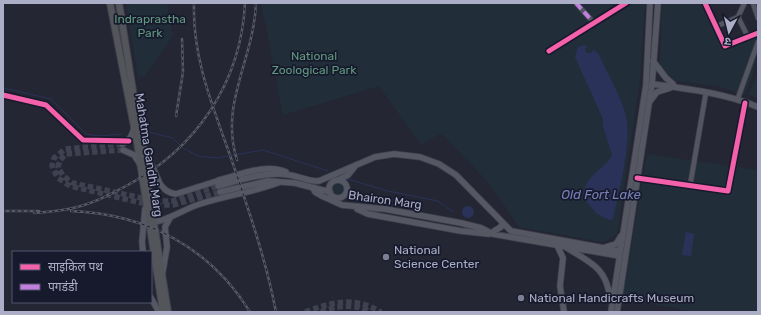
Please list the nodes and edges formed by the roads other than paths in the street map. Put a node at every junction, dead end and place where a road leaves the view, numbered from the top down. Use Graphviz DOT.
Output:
graph roads {
  1 [pos="110,3"];
  2 [pos="119,3"];
  3 [pos="576,3"];
  4 [pos="626,3"];
  5 [pos="650,3"];
  6 [pos="658,3"];
  7 [pos="705,3"];
  8 [pos="744,4"];
  9 [pos="753,4"];
  10 [pos="738,17"];
  11 [pos="758,18"];
  12 [pos="594,23"];
  13 [pos="716,27"];
  14 [pos="758,33"];
  15 [pos="748,37"];
  16 [pos="758,42"];
  17 [pos="554,47"];
  18 [pos="653,61"];
  19 [pos="655,83"];
  20 [pos="675,86"];
  21 [pos="706,92"];
  22 [pos="3,95"];
  23 [pos="738,98"];
  24 [pos="745,103"];
  25 [pos="648,104"];
  26 [pos="758,104"];
  27 [pos="758,108"];
  28 [pos="134,126"];
  29 [pos="129,141"];
  30 [pos="142,142"];
  31 [pos="357,164"];
  32 [pos="140,165"];
  33 [pos="290,175"];
  34 [pos="638,178"];
  35 [pos="337,180"];
  36 [pos="311,181"];
  37 [pos="280,182"];
  38 [pos="331,184"];
  39 [pos="218,186"];
  40 [pos="690,186"];
  41 [pos="311,188"];
  42 [pos="330,192"];
  43 [pos="145,196"];
  44 [pos="340,198"];
  45 [pos="352,207"];
  46 [pos="368,208"];
  47 [pos="170,218"];
  48 [pos="436,218"];
  49 [pos="155,222"];
  50 [pos="502,222"];
  51 [pos="444,228"];
  52 [pos="492,234"];
  53 [pos="511,234"];
  54 [pos="622,235"];
  55 [pos="560,246"];
  56 [pos="602,247"];
  57 [pos="144,251"];
  58 [pos="620,254"];
  59 [pos="162,276"];
  60 [pos="152,300"];
  61 [pos="611,305"];
  62 [pos="167,311"];
  63 [pos="159,312"];
  64 [pos="564,312"];
  65 [pos="610,312"];
  66 [pos="617,312"];
  1 -- 28 [label="highway, Mahatma Gandhi Marg"];
  2 -- 30 [label="highway, Mahatma Gandhi Marg"];
  3 -- 12 [label="street"];
  4 -- 12 [label="street"];
  5 -- 54 [label="main road"];
  6 -- 18 [label="main road"];
  7 -- 13 [label="street"];
  8 -- 10 [label="street"];
  9 -- 11 [label="street"];
  10 -- 13 [label="street"];
  10 -- 15 [label="street"];
  12 -- 17 [label="street"];
  13 -- 15 [label="street"];
  14 -- 15 [label="street"];
  16 -- 23 [label="street"];
  18 -- 19 [label="main road"];
  18 -- 20 [label="main road"];
  19 -- 20 [label="main road"];
  19 -- 25 [label="main road"];
  20 -- 21 [label="main road"];
  20 -- 23 [label="main road"];
  20 -- 25 [label="main road"];
  21 -- 24 [label="main road"];
  21 -- 40 [label="street"];
  22 -- 29 [label="street"];
  23 -- 26 [label="main road"];
  24 -- 27 [label="main road"];
  24 -- 40 [label="street"];
  25 -- 34 [label="main road"];
  28 -- 29 [label="main road"];
  28 -- 32 [label="highway, Mahatma Gandhi Marg"];
  29 -- 32 [label="main road"];
  30 -- 39 [label="main road"];
  30 -- 49 [label="highway, Mahatma Gandhi Marg"];
  31 -- 35 [label="main road"];
  31 -- 36 [label="main road"];
  31 -- 50 [label="main road"];
  32 -- 43 [label="highway, Mahatma Gandhi Marg"];
  33 -- 36 [label="main road"];
  33 -- 39 [label="main road"];
  33 -- 39 [label="main road"];
  34 -- 40 [label="street"];
  34 -- 66 [label="main road"];
  35 -- 38 [label="main road"];
  35 -- 44 [label="main road"];
  36 -- 38 [label="main road"];
  36 -- 41 [label="main road"];
  37 -- 39 [label="main road"];
  37 -- 41 [label="main road, Bhairon Marg"];
  37 -- 47 [label="main road, Bhairon Marg"];
  38 -- 42 [label="main road"];
  41 -- 42 [label="main road"];
  41 -- 45 [label="main road, Bhairon Marg"];
  42 -- 44 [label="main road"];
  43 -- 57 [label="main road"];
  43 -- 62 [label="highway, Mahatma Gandhi Marg"];
  44 -- 46 [label="main road"];
  45 -- 46 [label="main road, Bhairon Marg"];
  45 -- 51 [label="main road"];
  46 -- 48 [label="main road, Bhairon Marg"];
  47 -- 49 [label="main road, Bhairon Marg"];
  47 -- 59 [label="main road"];
  48 -- 51 [label="main road"];
  48 -- 52 [label="main road, Bhairon Marg"];
  49 -- 59 [label="highway, Mahatma Gandhi Marg"];
  50 -- 52 [label="main road"];
  50 -- 53 [label="main road"];
  51 -- 52 [label="main road"];
  52 -- 53 [label="main road, Bhairon Marg"];
  53 -- 55 [label="main road, Bhairon Marg"];
  53 -- 56 [label="main road, Bhairon Marg"];
  54 -- 56 [label="main road"];
  54 -- 58 [label="main road"];
  55 -- 58 [label="main road, Bhairon Marg"];
  55 -- 61 [label="main road"];
  55 -- 64 [label="main road"];
  56 -- 58 [label="main road, Bhairon Marg"];
  58 -- 61 [label="main road"];
  59 -- 62 [label="highway, Mahatma Gandhi Marg"];
  60 -- 63 [label="main road"];
  61 -- 65 [label="main road"];
}
